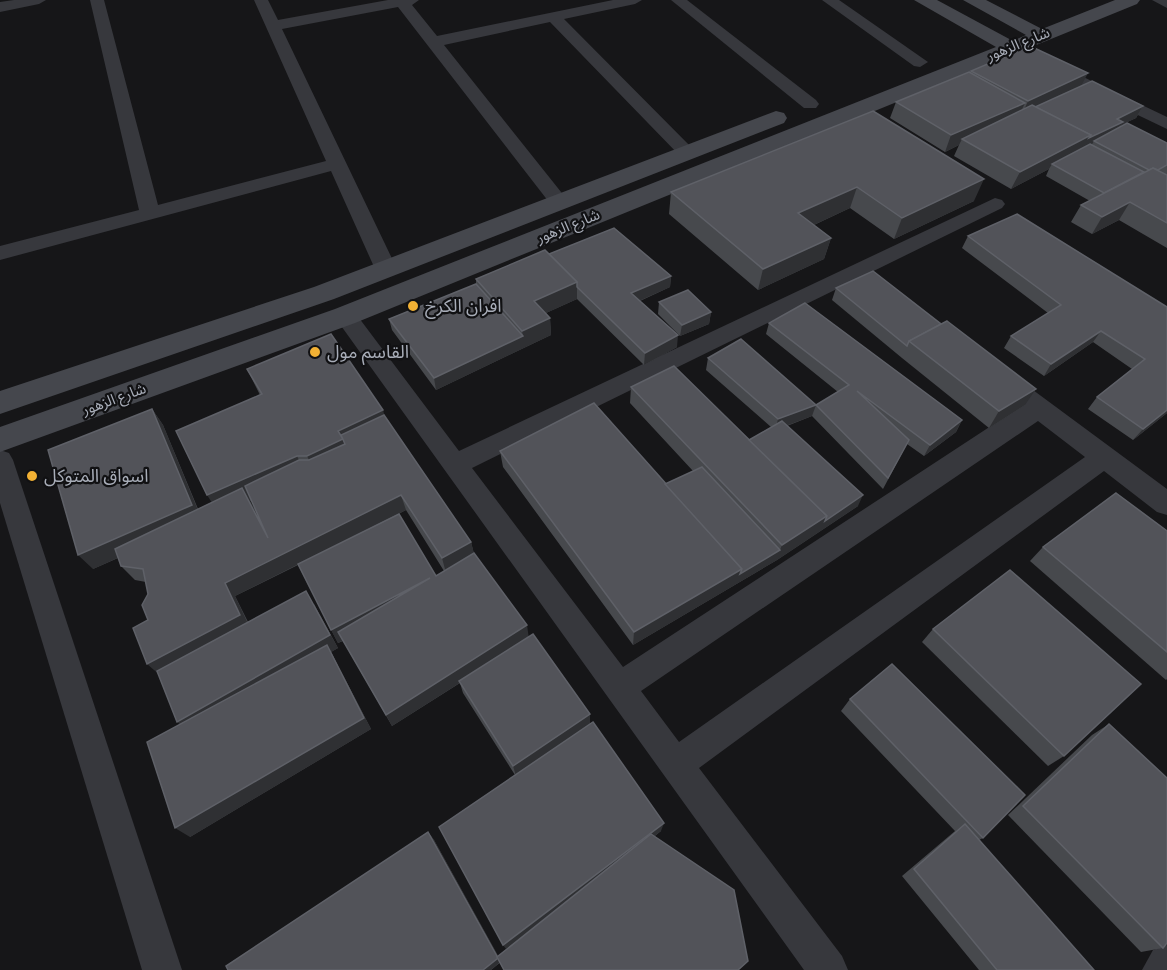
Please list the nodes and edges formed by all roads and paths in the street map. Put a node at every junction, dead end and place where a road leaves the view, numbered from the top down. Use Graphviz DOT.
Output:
graph roads {
  1 [pos="39,0"];
  2 [pos="97,0"];
  3 [pos="261,0"];
  4 [pos="635,0"];
  5 [pos="678,0"];
  6 [pos="829,0"];
  7 [pos="923,0"];
  8 [pos="972,0"];
  9 [pos="1077,0"];
  10 [pos="1131,0"];
  11 [pos="1159,0"];
  12 [pos="407,1"];
  13 [pos="1167,3"];
  14 [pos="0,7"];
  15 [pos="554,18"];
  16 [pos="273,26"];
  17 [pos="987,35"];
  18 [pos="1013,35"];
  19 [pos="434,42"];
  20 [pos="920,62"];
  21 [pos="810,104"];
  22 [pos="1167,124"];
  23 [pos="687,152"];
  24 [pos="337,164"];
  25 [pos="559,202"];
  26 [pos="150,212"];
  27 [pos="532,212"];
  28 [pos="1015,216"];
  29 [pos="551,233"];
  30 [pos="0,253"];
  31 [pos="386,269"];
  32 [pos="345,316"];
  33 [pos="1010,386"];
  34 [pos="0,403"];
  35 [pos="1038,408"];
  36 [pos="0,440"];
  37 [pos="1103,458"];
  38 [pos="0,460"];
  39 [pos="454,465"];
  40 [pos="1167,504"];
  41 [pos="618,688"];
  42 [pos="675,765"];
  43 [pos="1167,964"];
  44 [pos="162,970"];
  45 [pos="828,970"];
  46 [pos="1162,970"];
  1 -- 14 [label="street"];
  2 -- 26 [label="street"];
  3 -- 16 [label="street"];
  4 -- 15 [label="street"];
  5 -- 21 [label="street"];
  6 -- 20 [label="street"];
  7 -- 17 [label="main road"];
  8 -- 18 [label="main road"];
  9 -- 18 [label="main road, شارع الزهور"];
  10 -- 18 [label="main road, شارع الزهور"];
  11 -- 13 [label="street"];
  12 -- 16 [label="street"];
  12 -- 19 [label="street"];
  15 -- 19 [label="street"];
  15 -- 23 [label="street"];
  16 -- 24 [label="street"];
  17 -- 18 [label="main road, شارع الزهور"];
  17 -- 20 [label="main road, شارع الزهور"];
  18 -- 22 [label="street"];
  18 -- 29 [label="main road, شارع الزهور"];
  19 -- 25 [label="street"];
  20 -- 21 [label="main road, شارع الزهور"];
  21 -- 23 [label="main road, شارع الزهور"];
  23 -- 25 [label="main road, شارع الزهور"];
  24 -- 26 [label="street"];
  24 -- 31 [label="street"];
  25 -- 27 [label="main road, شارع الزهور"];
  26 -- 30 [label="street"];
  27 -- 29 [label="main road"];
  27 -- 31 [label="main road, شارع الزهور"];
  28 -- 39 [label="street"];
  29 -- 32 [label="main road, شارع الزهور"];
  31 -- 34 [label="main road, شارع الزهور"];
  32 -- 36 [label="main road, شارع الزهور"];
  32 -- 39 [label="street"];
  33 -- 35 [label="street"];
  35 -- 37 [label="street"];
  35 -- 41 [label="street"];
  37 -- 40 [label="street"];
  37 -- 42 [label="street"];
  38 -- 44 [label="street"];
  39 -- 41 [label="street"];
  41 -- 42 [label="street"];
  42 -- 45 [label="street"];
  43 -- 46 [label="street"];
}
